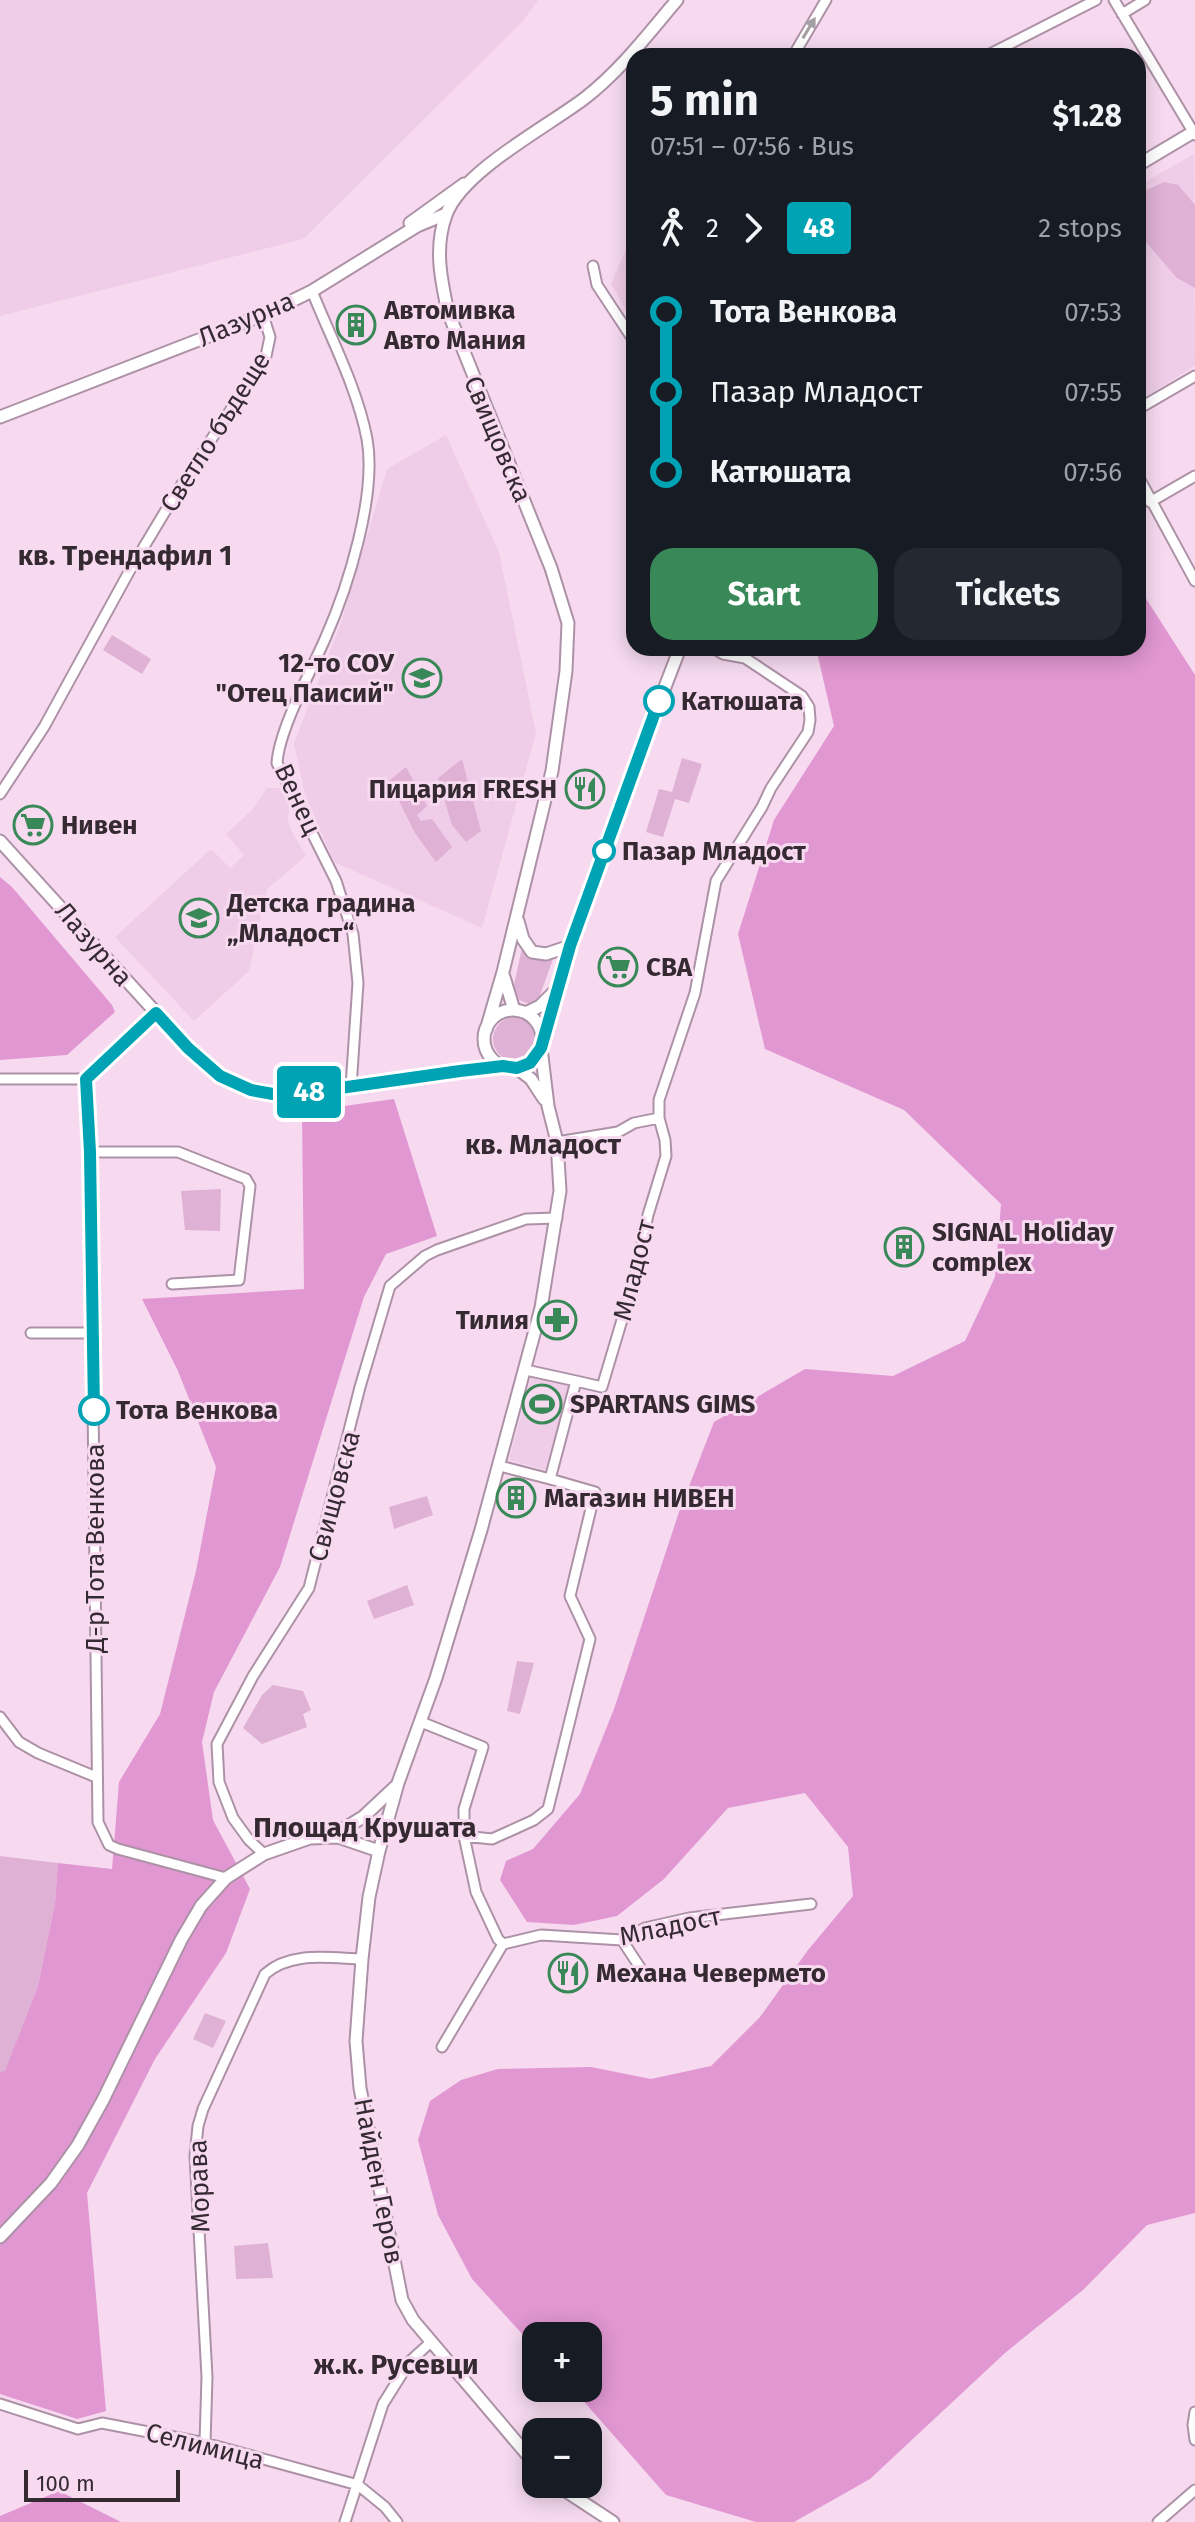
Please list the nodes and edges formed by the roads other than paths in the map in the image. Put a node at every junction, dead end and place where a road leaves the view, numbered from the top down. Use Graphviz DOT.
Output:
graph roads {
  1 [pos="677,0"];
  2 [pos="826,0"];
  3 [pos="1096,0"];
  4 [pos="1114,0"];
  5 [pos="1145,0"];
  6 [pos="1122,14"];
  7 [pos="635,48"];
  8 [pos="798,48"];
  9 [pos="1002,48"];
  10 [pos="1143,48"];
  11 [pos="1146,54"];
  12 [pos="626,59"];
  13 [pos="1194,133"];
  14 [pos="1146,160"];
  15 [pos="477,174"];
  16 [pos="446,214"];
  17 [pos="356,262"];
  18 [pos="593,266"];
  19 [pos="312,291"];
  20 [pos="263,315"];
  21 [pos="626,329"];
  22 [pos="1195,376"];
  23 [pos="1146,404"];
  24 [pos="0,417"];
  25 [pos="1195,476"];
  26 [pos="1146,493"];
  27 [pos="1150,502"];
  28 [pos="1195,581"];
  29 [pos="677,656"];
  30 [pos="734,656"];
  31 [pos="0,794"];
  32 [pos="0,841"];
  33 [pos="517,914"];
  34 [pos="570,946"];
  35 [pos="503,972"];
  36 [pos="558,986"];
  37 [pos="520,1012"];
  38 [pos="156,1013"];
  39 [pos="485,1034"];
  40 [pos="542,1045"];
  41 [pos="503,1066"];
  42 [pos="517,1068"];
  43 [pos="460,1071"];
  44 [pos="0,1079"];
  45 [pos="86,1079"];
  46 [pos="351,1087"];
  47 [pos="548,1106"];
  48 [pos="659,1118"];
  49 [pos="557,1142"];
  50 [pos="90,1152"];
  51 [pos="557,1218"];
  52 [pos="172,1284"];
  53 [pos="31,1333"];
  54 [pos="93,1333"];
  55 [pos="526,1370"];
  56 [pos="576,1381"];
  57 [pos="500,1466"];
  58 [pos="550,1479"];
  59 [pos="0,1717"];
  60 [pos="421,1722"];
  61 [pos="96,1777"];
  62 [pos="398,1783"];
  63 [pos="332,1836"];
  64 [pos="464,1836"];
  65 [pos="379,1851"];
  66 [pos="264,1854"];
  67 [pos="226,1878"];
  68 [pos="811,1904"];
  69 [pos="622,1940"];
  70 [pos="503,1944"];
  71 [pos="362,1959"];
  72 [pos="641,1969"];
  73 [pos="442,2047"];
  74 [pos="0,2237"];
  75 [pos="431,2342"];
  76 [pos="0,2404"];
  77 [pos="1195,2413"];
  78 [pos="1195,2440"];
  79 [pos="205,2443"];
  80 [pos="522,2449"];
  81 [pos="358,2485"];
  82 [pos="1195,2490"];
  83 [pos="576,2498"];
  84 [pos="345,2522"];
  85 [pos="397,2522"];
  86 [pos="613,2522"];
  87 [pos="1158,2522"];
  1 -- 7 [label="street, Свищовска"];
  8 -- 2 [label="street, one-way"];
  3 -- 9 [label="street"];
  4 -- 6 [label="street"];
  5 -- 6 [label="street"];
  6 -- 10 [label="street"];
  11 -- 13 [label="street"];
  12 -- 15 [label="street, Свищовска"];
  13 -- 14 [label="street"];
  15 -- 16 [label="street, Свищовска"];
  15 -- 17 [label="street"];
  16 -- 17 [label="street"];
  16 -- 33 [label="street, Свищовска"];
  17 -- 19 [label="street, Лазурна"];
  18 -- 21 [label="street"];
  19 -- 20 [label="street, Лазурна"];
  19 -- 46 [label="street, Венец"];
  20 -- 24 [label="street, Лазурна"];
  20 -- 31 [label="street, Светло бъдеще"];
  22 -- 23 [label="street"];
  25 -- 27 [label="street"];
  26 -- 27 [label="street"];
  27 -- 28 [label="street"];
  29 -- 34 [label="street"];
  30 -- 48 [label="street, Младост"];
  32 -- 38 [label="street, Лазурна"];
  33 -- 34 [label="street"];
  33 -- 35 [label="street, Свищовска"];
  34 -- 36 [label="street"];
  35 -- 37 [label="street, Свищовска"];
  35 -- 39 [label="street, Свищовска"];
  36 -- 37 [label="street"];
  36 -- 40 [label="street"];
  37 -- 39 [label="street"];
  37 -- 40 [label="street"];
  38 -- 45 [label="street"];
  38 -- 46 [label="street, Лазурна"];
  39 -- 41 [label="street"];
  39 -- 43 [label="street"];
  40 -- 42 [label="street"];
  40 -- 47 [label="street"];
  41 -- 42 [label="street"];
  41 -- 43 [label="street, Лазурна"];
  42 -- 47 [label="street"];
  43 -- 46 [label="street, Лазурна"];
  44 -- 45 [label="street"];
  45 -- 50 [label="street, Д-р Тота Венкова"];
  47 -- 49 [label="street"];
  48 -- 49 [label="street"];
  48 -- 56 [label="street, Младост"];
  49 -- 51 [label="street"];
  50 -- 52 [label="street"];
  50 -- 54 [label="street, Д-р Тота Венкова"];
  51 -- 55 [label="street"];
  51 -- 66 [label="street, Свищовска"];
  53 -- 54 [label="street"];
  54 -- 61 [label="street, Д-р Тота Венкова"];
  55 -- 56 [label="street"];
  55 -- 57 [label="street"];
  56 -- 58 [label="street"];
  57 -- 58 [label="street"];
  57 -- 60 [label="street"];
  58 -- 64 [label="street"];
  59 -- 61 [label="street"];
  60 -- 62 [label="street"];
  60 -- 64 [label="street"];
  61 -- 67 [label="street, Д-р Тота Венкова"];
  62 -- 63 [label="street"];
  62 -- 65 [label="street"];
  63 -- 65 [label="street"];
  63 -- 66 [label="street"];
  64 -- 70 [label="street"];
  65 -- 71 [label="street, Найден Геров"];
  66 -- 67 [label="street"];
  67 -- 74 [label="street"];
  68 -- 69 [label="street, Младост"];
  69 -- 70 [label="street, Младост"];
  69 -- 72 [label="street"];
  70 -- 73 [label="street"];
  71 -- 75 [label="street, Найден Геров"];
  71 -- 79 [label="street, Морава"];
  75 -- 80 [label="street, Найден Геров"];
  75 -- 81 [label="street"];
  76 -- 79 [label="street, Селимица"];
  77 -- 78 [label="street"];
  79 -- 81 [label="street, Селимица"];
  81 -- 84 [label="street"];
  81 -- 85 [label="street, Селимица"];
  82 -- 87 [label="street"];
  83 -- 86 [label="street"];
}
